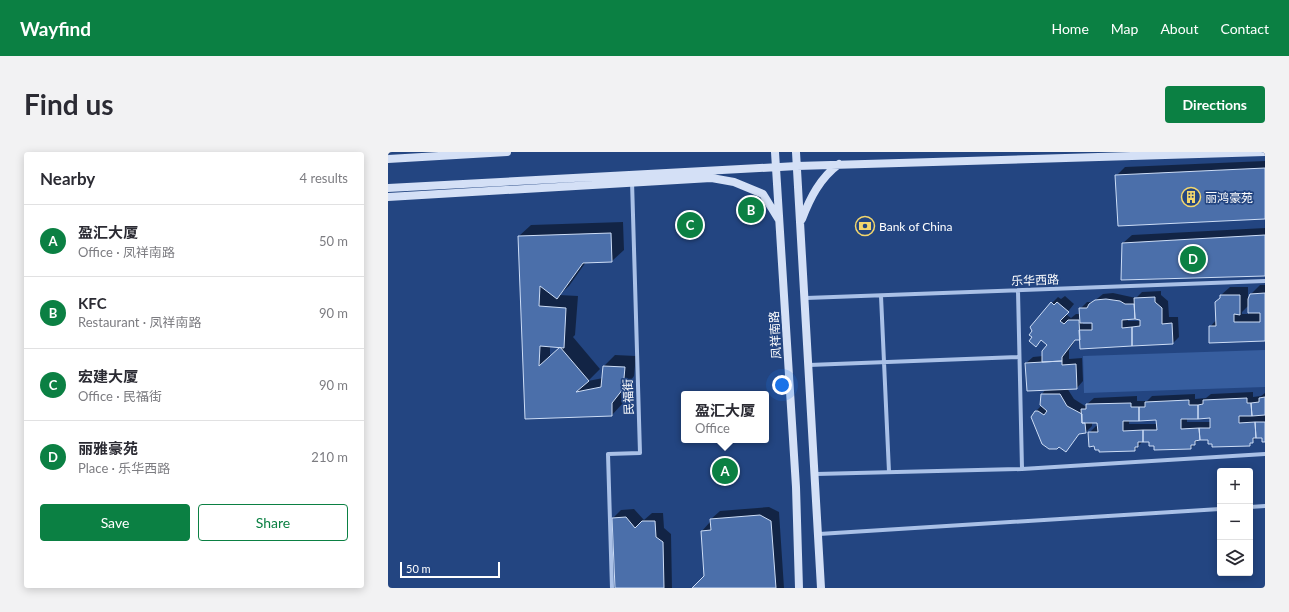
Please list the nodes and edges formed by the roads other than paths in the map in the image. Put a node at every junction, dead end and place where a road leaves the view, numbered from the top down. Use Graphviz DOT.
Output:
graph roads {
  1 [pos="507,152"];
  2 [pos="775,152"];
  3 [pos="796,152"];
  4 [pos="1265,152"];
  5 [pos="388,159"];
  6 [pos="838,164"];
  7 [pos="797,166"];
  8 [pos="776,167"];
  9 [pos="682,172"];
  10 [pos="711,178"];
  11 [pos="632,179"];
  12 [pos="388,188"];
  13 [pos="388,197"];
  14 [pos="801,221"];
  15 [pos="780,222"];
  16 [pos="1265,281"];
  17 [pos="1018,291"];
  18 [pos="881,296"];
  19 [pos="806,298"];
  20 [pos="1019,358"];
  21 [pos="884,362"];
  22 [pos="810,365"];
  23 [pos="1265,454"];
  24 [pos="1022,468"];
  25 [pos="889,472"];
  26 [pos="816,474"];
  27 [pos="1265,506"];
  28 [pos="1253,507"];
  29 [pos="1217,509"];
  30 [pos="819,534"];
  31 [pos="612,588"];
  32 [pos="799,588"];
  33 [pos="822,588"];
  1 -- 5 [label="street"];
  2 -- 8 [label="street, 凤祥南路"];
  3 -- 7 [label="street"];
  4 -- 6 [label="street"];
  6 -- 7 [label="street"];
  6 -- 14 [label="street"];
  7 -- 8 [label="street"];
  7 -- 14 [label="street"];
  8 -- 9 [label="street"];
  8 -- 15 [label="street, 凤祥南路"];
  9 -- 10 [label="street"];
  9 -- 11 [label="street"];
  10 -- 11 [label="street"];
  10 -- 15 [label="street"];
  11 -- 12 [label="street"];
  11 -- 13 [label="street"];
  11 -- 31 [label="street, 民福街"];
  14 -- 19 [label="street"];
  15 -- 32 [label="street, 凤祥南路"];
  16 -- 17 [label="street, 乐华西路"];
  17 -- 18 [label="street, 乐华西路"];
  17 -- 20 [label="street"];
  18 -- 19 [label="street, 乐华西路"];
  18 -- 21 [label="street"];
  19 -- 22 [label="street"];
  20 -- 21 [label="street"];
  20 -- 24 [label="street"];
  21 -- 22 [label="street"];
  21 -- 25 [label="street"];
  22 -- 26 [label="street"];
  23 -- 24 [label="street"];
  24 -- 25 [label="street"];
  25 -- 26 [label="street"];
  26 -- 30 [label="street"];
  27 -- 28 [label="street"];
  29 -- 30 [label="street"];
  30 -- 33 [label="street"];
}
